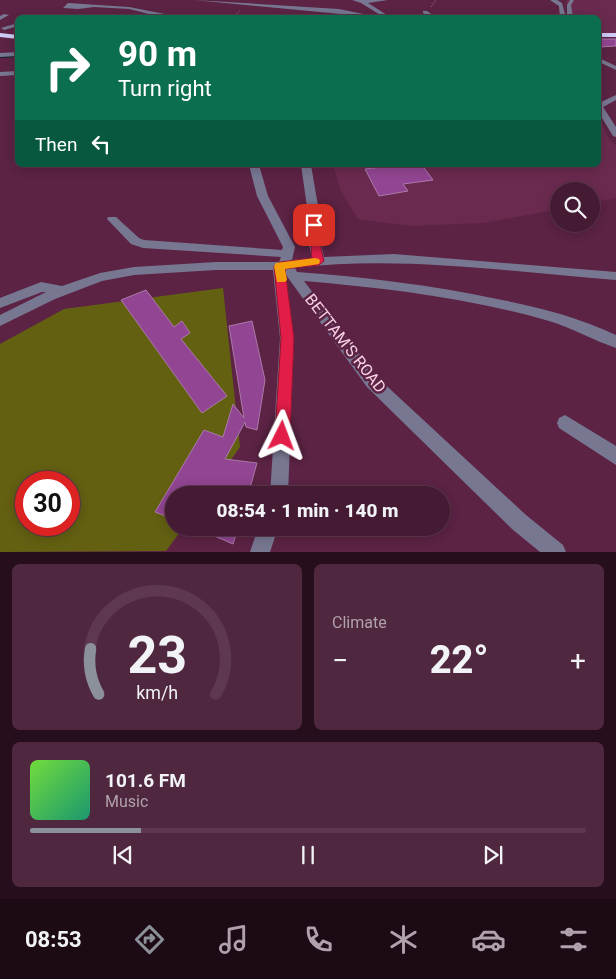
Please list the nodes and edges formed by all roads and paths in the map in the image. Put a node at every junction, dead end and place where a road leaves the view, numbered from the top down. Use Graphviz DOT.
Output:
graph roads {
  1 [pos="116,0"];
  2 [pos="196,0"];
  3 [pos="207,0"];
  4 [pos="354,0"];
  5 [pos="386,0"];
  6 [pos="481,0"];
  7 [pos="496,0"];
  8 [pos="552,0"];
  9 [pos="558,0"];
  10 [pos="572,0"];
  11 [pos="363,2"];
  12 [pos="96,4"];
  13 [pos="425,12"];
  14 [pos="168,15"];
  15 [pos="172,15"];
  16 [pos="363,15"];
  17 [pos="383,15"];
  18 [pos="430,15"];
  19 [pos="563,15"];
  20 [pos="570,15"];
  21 [pos="15,25"];
  22 [pos="2,28"];
  23 [pos="0,35"];
  24 [pos="601,35"];
  25 [pos="616,35"];
  26 [pos="15,37"];
  27 [pos="15,54"];
  28 [pos="0,55"];
  29 [pos="601,61"];
  30 [pos="616,68"];
  31 [pos="15,73"];
  32 [pos="0,74"];
  33 [pos="616,97"];
  34 [pos="604,101"];
  35 [pos="601,109"];
  36 [pos="616,134"];
  37 [pos="254,167"];
  38 [pos="306,167"];
  39 [pos="112,219"];
  40 [pos="284,261"];
  41 [pos="319,261"];
  42 [pos="295,276"];
  43 [pos="616,276"];
  44 [pos="64,291"];
  45 [pos="0,304"];
  46 [pos="0,321"];
  47 [pos="616,342"];
  48 [pos="565,423"];
  49 [pos="616,456"];
  50 [pos="279,486"];
  51 [pos="265,536"];
  52 [pos="260,552"];
  53 [pos="556,552"];
  1 -- 15 [label="street"];
  2 -- 3 [label="street"];
  3 -- 16 [label="street"];
  4 -- 11 [label="street"];
  5 -- 11 [label="street"];
  6 -- 7 [label="street"];
  8 -- 19 [label="street"];
  9 -- 10 [label="street"];
  10 -- 20 [label="street"];
  11 -- 17 [label="street"];
  12 -- 14 [label="street"];
  13 -- 18 [label="street"];
  21 -- 22 [label="street"];
  22 -- 23 [label="street"];
  23 -- 26 [label="highway"];
  24 -- 25 [label="highway"];
  27 -- 28 [label="street"];
  29 -- 30 [label="street"];
  31 -- 32 [label="street"];
  33 -- 34 [label="street"];
  35 -- 36 [label="street"];
  37 -- 40 [label="street, BETTAM'S ROAD"];
  38 -- 41 [label="street"];
  39 -- 40 [label="street"];
  40 -- 41 [label="street"];
  40 -- 42 [label="street, BETTAM'S ROAD"];
  40 -- 44 [label="street"];
  40 -- 50 [label="street"];
  41 -- 43 [label="street"];
  42 -- 47 [label="street"];
  42 -- 53 [label="street, BETTAM'S ROAD"];
  44 -- 45 [label="street"];
  44 -- 46 [label="street"];
  48 -- 49 [label="street"];
  51 -- 52 [label="street"];
}
